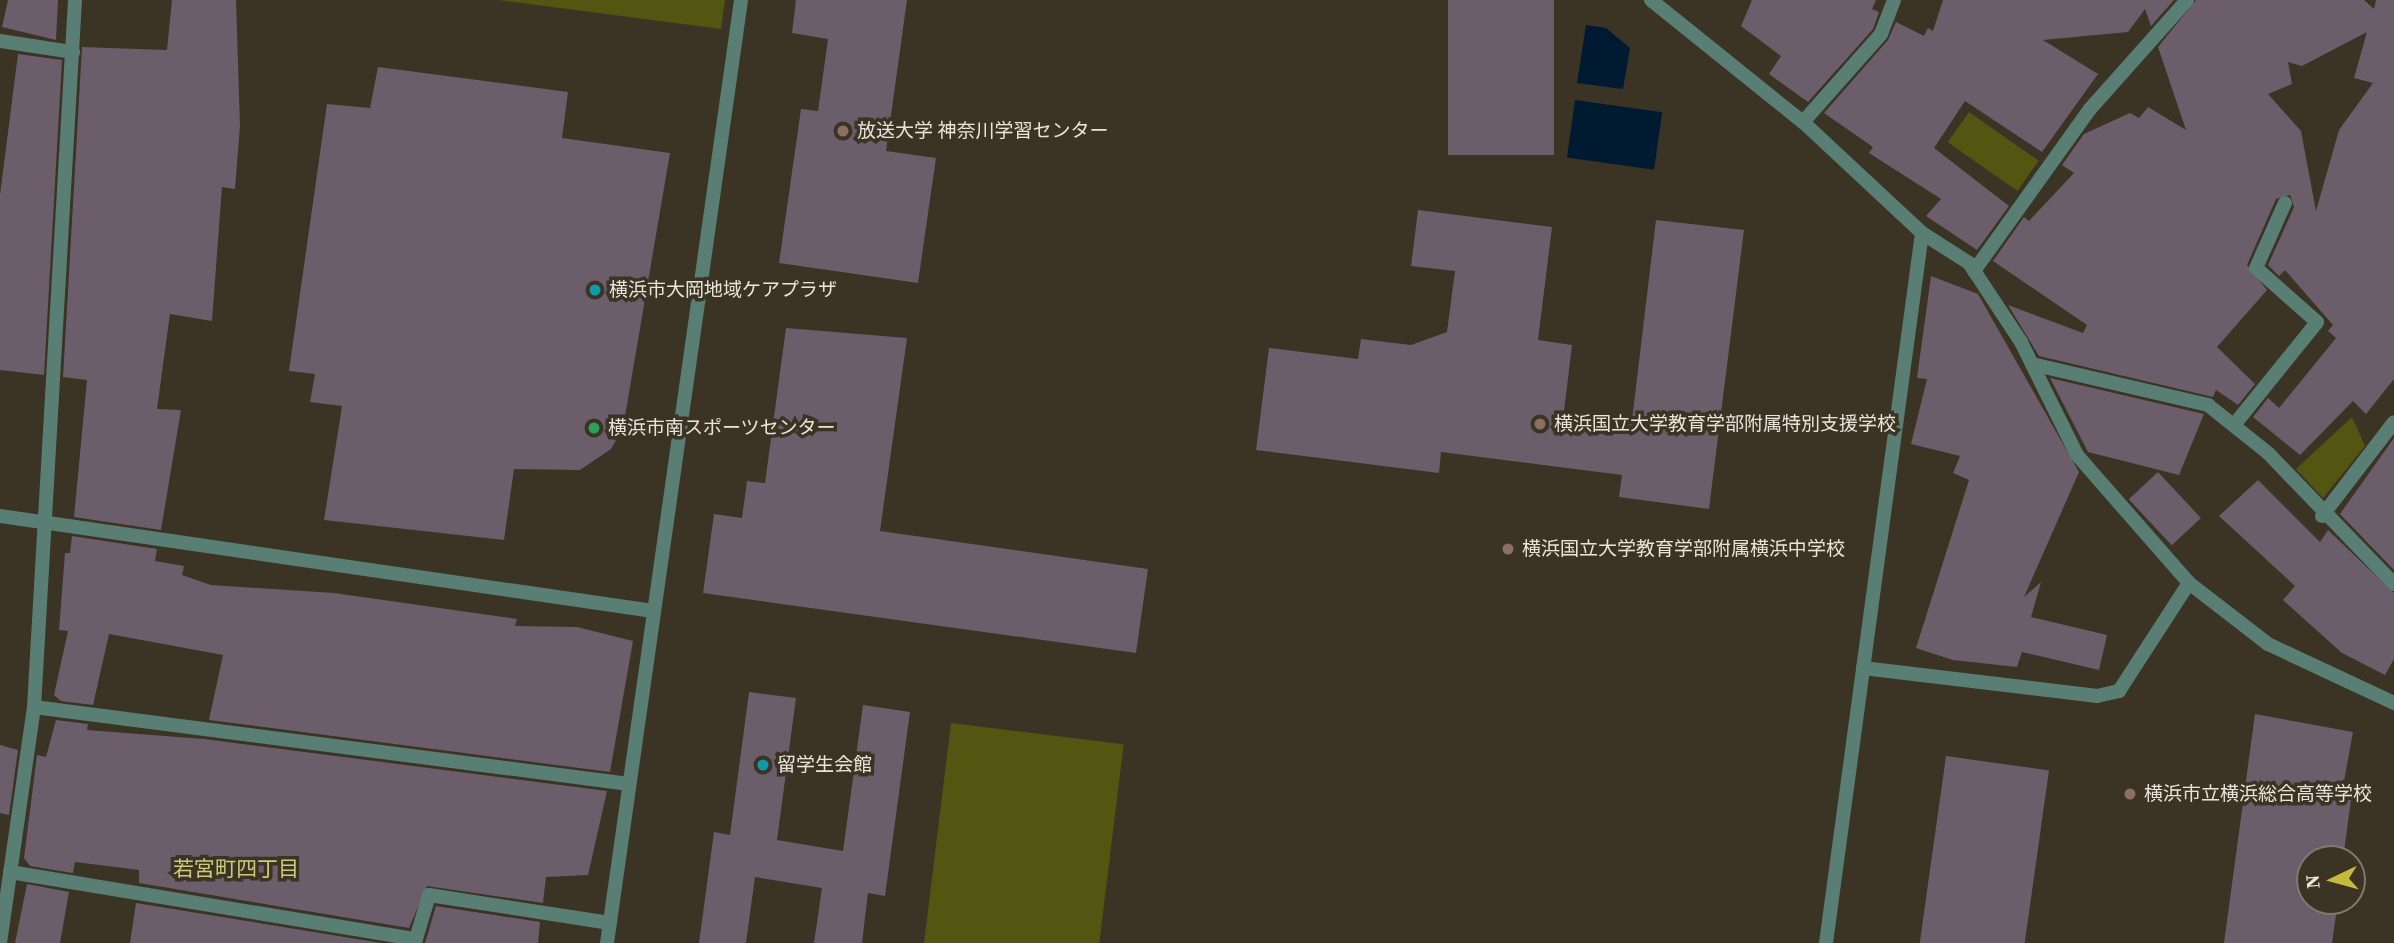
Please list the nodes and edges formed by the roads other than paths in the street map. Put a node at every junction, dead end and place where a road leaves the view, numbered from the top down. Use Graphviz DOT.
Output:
graph roads {
  1 [pos="75,0"];
  2 [pos="741,0"];
  3 [pos="1651,0"];
  4 [pos="1894,0"];
  5 [pos="2187,0"];
  6 [pos="0,41"];
  7 [pos="73,52"];
  8 [pos="1804,122"];
  9 [pos="2286,203"];
  10 [pos="1922,233"];
  11 [pos="1974,271"];
  12 [pos="2032,364"];
  13 [pos="2394,422"];
  14 [pos="2234,425"];
  15 [pos="0,516"];
  16 [pos="2322,516"];
  17 [pos="46,525"];
  18 [pos="2189,583"];
  19 [pos="2394,584"];
  20 [pos="653,611"];
  21 [pos="1863,668"];
  22 [pos="2394,703"];
  23 [pos="34,708"];
  24 [pos="629,784"];
  25 [pos="10,872"];
  26 [pos="610,923"];
  27 [pos="0,943"];
  28 [pos="607,943"];
  29 [pos="1826,943"];
  1 -- 7 [label="street"];
  2 -- 20 [label="street"];
  3 -- 8 [label="street"];
  4 -- 8 [label="street"];
  5 -- 11 [label="street"];
  6 -- 7 [label="street"];
  7 -- 17 [label="street"];
  8 -- 10 [label="street"];
  9 -- 14 [label="street"];
  10 -- 11 [label="street"];
  10 -- 21 [label="street"];
  11 -- 12 [label="street"];
  12 -- 14 [label="street"];
  12 -- 18 [label="street"];
  13 -- 16 [label="street"];
  14 -- 16 [label="street"];
  15 -- 17 [label="street"];
  16 -- 19 [label="street"];
  17 -- 20 [label="street"];
  17 -- 23 [label="street"];
  18 -- 21 [label="street"];
  18 -- 22 [label="street"];
  20 -- 24 [label="street"];
  21 -- 29 [label="street"];
  23 -- 24 [label="street"];
  23 -- 25 [label="street"];
  24 -- 26 [label="street"];
  25 -- 26 [label="street"];
  25 -- 27 [label="street"];
  26 -- 28 [label="street"];
}
